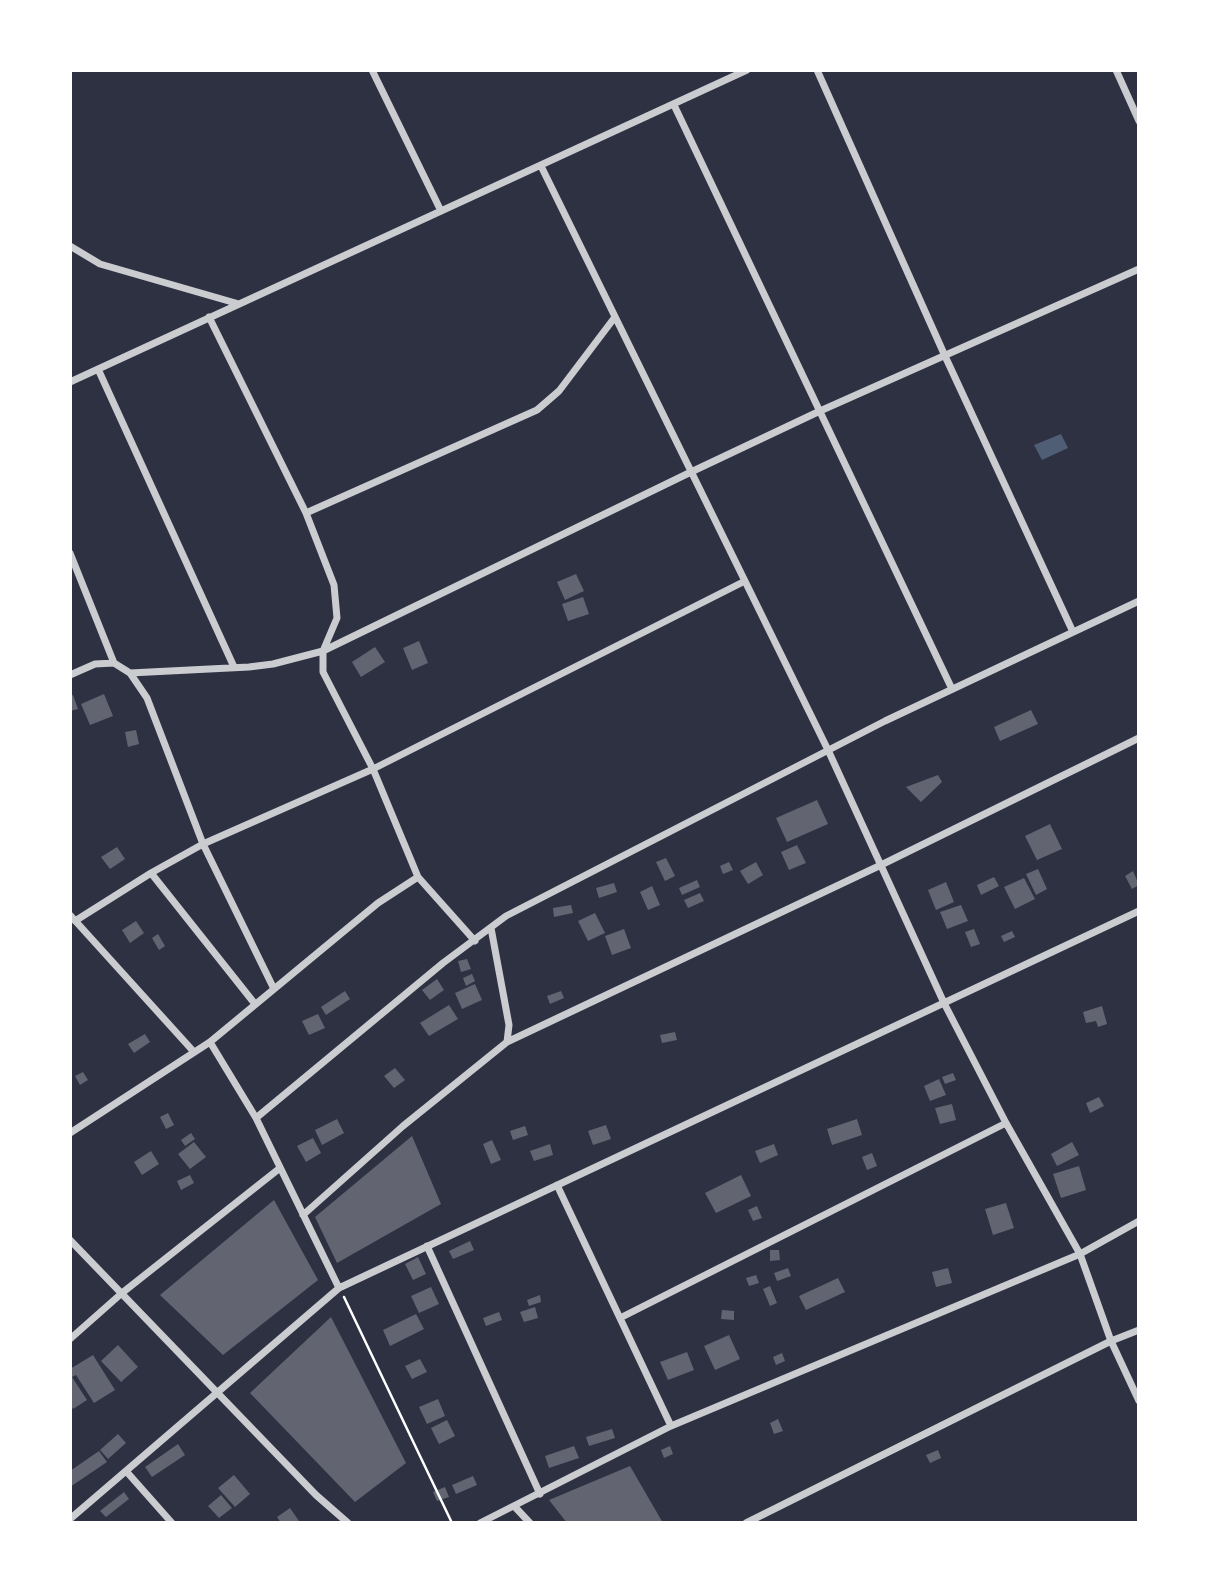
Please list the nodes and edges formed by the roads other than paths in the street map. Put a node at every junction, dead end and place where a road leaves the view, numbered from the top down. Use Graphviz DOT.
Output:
graph roads {
  1 [pos="372,70"];
  2 [pos="747,70"];
  3 [pos="817,70"];
  4 [pos="1116,70"];
  5 [pos="674,105"];
  6 [pos="1139,121"];
  7 [pos="541,166"];
  8 [pos="441,211"];
  9 [pos="70,246"];
  10 [pos="1139,269"];
  11 [pos="239,304"];
  12 [pos="209,317"];
  13 [pos="615,317"];
  14 [pos="945,356"];
  15 [pos="98,369"];
  16 [pos="70,382"];
  17 [pos="820,411"];
  18 [pos="691,472"];
  19 [pos="306,513"];
  20 [pos="70,553"];
  21 [pos="745,581"];
  22 [pos="1139,601"];
  23 [pos="1073,632"];
  24 [pos="323,651"];
  25 [pos="114,663"];
  26 [pos="234,667"];
  27 [pos="130,673"];
  28 [pos="70,675"];
  29 [pos="952,689"];
  30 [pos="1139,738"];
  31 [pos="828,750"];
  32 [pos="373,769"];
  33 [pos="203,844"];
  34 [pos="880,865"];
  35 [pos="151,873"];
  36 [pos="418,877"];
  37 [pos="1139,911"];
  38 [pos="73,918"];
  39 [pos="491,928"];
  40 [pos="475,941"];
  41 [pos="274,989"];
  42 [pos="944,1003"];
  43 [pos="255,1004"];
  44 [pos="210,1042"];
  45 [pos="508,1042"];
  46 [pos="194,1052"];
  47 [pos="256,1118"];
  48 [pos="1006,1123"];
  49 [pos="70,1133"];
  50 [pos="280,1168"];
  51 [pos="557,1185"];
  52 [pos="303,1215"];
  53 [pos="1139,1221"];
  54 [pos="70,1240"];
  55 [pos="427,1246"];
  56 [pos="1080,1254"];
  57 [pos="339,1288"];
  58 [pos="122,1293"];
  59 [pos="620,1318"];
  60 [pos="1139,1330"];
  61 [pos="70,1339"];
  62 [pos="1111,1341"];
  63 [pos="218,1392"];
  64 [pos="1139,1401"];
  65 [pos="671,1426"];
  66 [pos="126,1471"];
  67 [pos="540,1494"];
  68 [pos="515,1507"];
  69 [pos="70,1519"];
  70 [pos="172,1523"];
  71 [pos="348,1523"];
  72 [pos="480,1523"];
  73 [pos="530,1523"];
  74 [pos="746,1523"];
  1 -- 8 [label="street"];
  2 -- 5 [label="street"];
  3 -- 14 [label="street"];
  4 -- 6 [label="street"];
  5 -- 7 [label="street"];
  5 -- 17 [label="street"];
  7 -- 8 [label="street"];
  7 -- 13 [label="street"];
  8 -- 11 [label="street"];
  9 -- 11 [label="street"];
  10 -- 14 [label="street"];
  11 -- 12 [label="street"];
  12 -- 15 [label="street"];
  12 -- 19 [label="street"];
  13 -- 18 [label="street"];
  13 -- 19 [label="street"];
  14 -- 17 [label="street"];
  14 -- 23 [label="street"];
  15 -- 16 [label="street"];
  15 -- 26 [label="street"];
  17 -- 18 [label="street"];
  17 -- 29 [label="street"];
  18 -- 21 [label="street"];
  18 -- 24 [label="street"];
  19 -- 24 [label="street"];
  20 -- 25 [label="street"];
  21 -- 31 [label="street"];
  21 -- 32 [label="street"];
  22 -- 23 [label="street"];
  23 -- 29 [label="street"];
  24 -- 26 [label="street"];
  24 -- 32 [label="street"];
  25 -- 27 [label="street"];
  25 -- 28 [label="street"];
  26 -- 27 [label="street"];
  27 -- 33 [label="street"];
  29 -- 31 [label="street"];
  30 -- 34 [label="street"];
  31 -- 34 [label="street"];
  31 -- 39 [label="street"];
  32 -- 33 [label="street"];
  32 -- 36 [label="street"];
  33 -- 35 [label="street"];
  33 -- 41 [label="street"];
  34 -- 42 [label="street"];
  34 -- 45 [label="street"];
  35 -- 38 [label="street"];
  35 -- 43 [label="street"];
  36 -- 40 [label="street"];
  36 -- 41 [label="street"];
  37 -- 42 [label="street"];
  38 -- 46 [label="street"];
  39 -- 40 [label="street"];
  39 -- 45 [label="street"];
  40 -- 47 [label="street"];
  41 -- 43 [label="street"];
  42 -- 48 [label="street"];
  42 -- 51 [label="street"];
  43 -- 44 [label="street"];
  44 -- 46 [label="street"];
  44 -- 47 [label="street"];
  45 -- 52 [label="street"];
  46 -- 49 [label="street"];
  47 -- 50 [label="street"];
  48 -- 56 [label="street"];
  48 -- 59 [label="street"];
  50 -- 52 [label="street"];
  50 -- 58 [label="street"];
  51 -- 55 [label="street"];
  51 -- 59 [label="street"];
  52 -- 57 [label="street"];
  53 -- 56 [label="street"];
  54 -- 58 [label="street"];
  55 -- 57 [label="street"];
  55 -- 67 [label="street"];
  56 -- 62 [label="street"];
  56 -- 65 [label="street"];
  57 -- 63 [label="street"];
  58 -- 61 [label="street"];
  58 -- 63 [label="street"];
  59 -- 65 [label="street"];
  60 -- 62 [label="street"];
  62 -- 64 [label="street"];
  62 -- 74 [label="street"];
  63 -- 66 [label="street"];
  63 -- 71 [label="street"];
  65 -- 67 [label="street"];
  66 -- 69 [label="street"];
  66 -- 70 [label="street"];
  67 -- 68 [label="street"];
  68 -- 72 [label="street"];
  68 -- 73 [label="street"];
}
